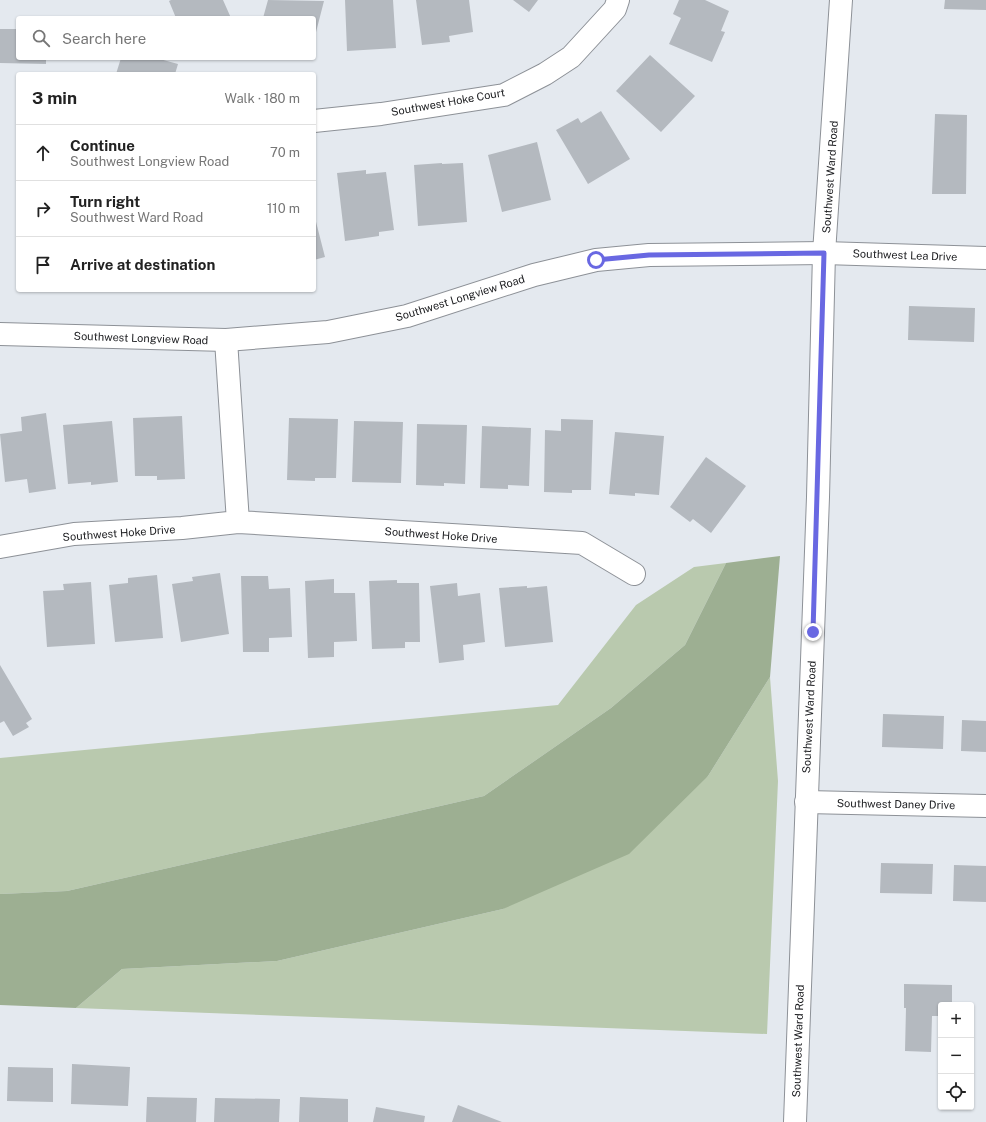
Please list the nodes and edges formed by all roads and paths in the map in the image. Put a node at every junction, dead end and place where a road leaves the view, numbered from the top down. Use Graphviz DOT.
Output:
graph roads {
  1 [pos="618,0"];
  2 [pos="841,0"];
  3 [pos="316,121"];
  4 [pos="824,253"];
  5 [pos="986,258"];
  6 [pos="0,334"];
  7 [pos="226,340"];
  8 [pos="238,522"];
  9 [pos="0,547"];
  10 [pos="634,574"];
  11 [pos="806,802"];
  12 [pos="986,806"];
  13 [pos="795,1122"];
  1 -- 3 [label="street, Southwest Hoke Court"];
  2 -- 4 [label="street, Southwest Ward Road"];
  4 -- 5 [label="street, Southwest Lea Drive"];
  4 -- 7 [label="street, Southwest Longview Road"];
  4 -- 11 [label="street, Southwest Ward Road"];
  6 -- 7 [label="street, Southwest Longview Road"];
  7 -- 8 [label="street"];
  8 -- 9 [label="street, Southwest Hoke Drive"];
  8 -- 10 [label="street, Southwest Hoke Drive"];
  11 -- 12 [label="street, Southwest Daney Drive"];
  11 -- 13 [label="street, Southwest Ward Road"];
}
